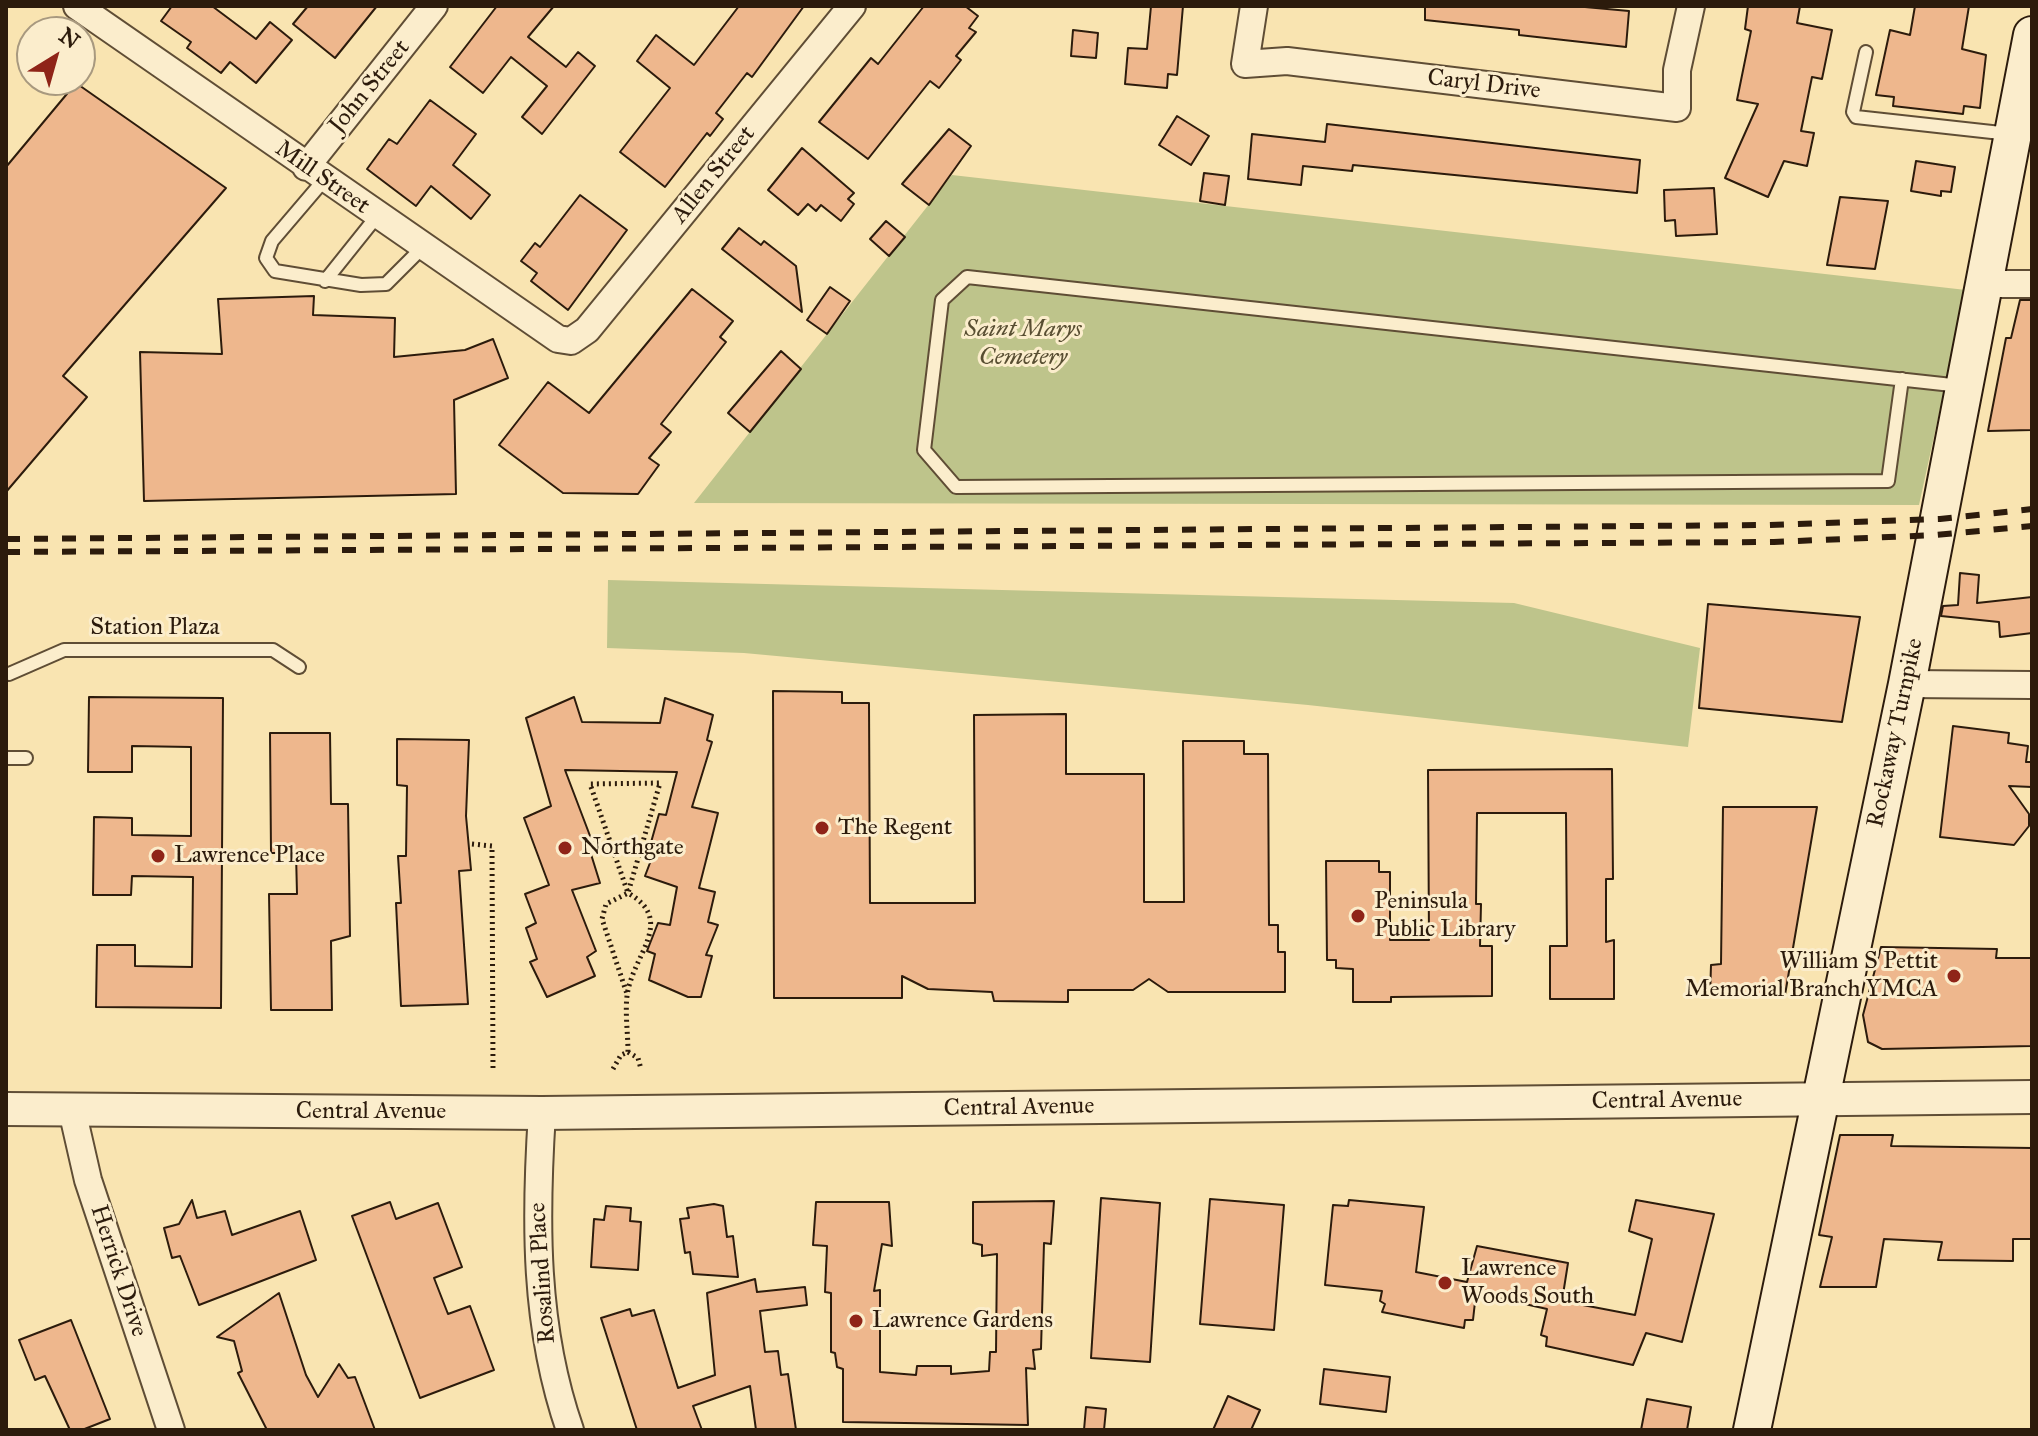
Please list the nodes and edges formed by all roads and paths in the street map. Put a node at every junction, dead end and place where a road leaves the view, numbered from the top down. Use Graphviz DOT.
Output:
graph roads {
  1 [pos="77,6"];
  2 [pos="434,6"];
  3 [pos="852,6"];
  4 [pos="1254,6"];
  5 [pos="1691,6"];
  6 [pos="2032,35"];
  7 [pos="1866,52"];
  8 [pos="2013,134"];
  9 [pos="315,173"];
  10 [pos="377,216"];
  11 [pos="423,247"];
  12 [pos="325,281"];
  13 [pos="1984,284"];
  14 [pos="2032,284"];
  15 [pos="571,341"];
  16 [pos="1902,379"];
  17 [pos="1965,386"];
  18 [pos="299,667"];
  19 [pos="9,674"];
  20 [pos="1907,684"];
  21 [pos="2032,685"];
  22 [pos="6,758"];
  23 [pos="26,758"];
  24 [pos="472,844"];
  25 [pos="628,893"];
  26 [pos="627,994"];
  27 [pos="628,1052"];
  28 [pos="613,1069"];
  29 [pos="641,1069"];
  30 [pos="493,1070"];
  31 [pos="2032,1097"];
  32 [pos="1818,1100"];
  33 [pos="6,1109"];
  34 [pos="72,1110"];
  35 [pos="542,1113"];
  36 [pos="171,1430"];
  37 [pos="570,1430"];
  38 [pos="1752,1430"];
  1 -- 9 [label="street, Mill Street"];
  2 -- 9 [label="street, John Street"];
  3 -- 15 [label="street, Allen Street"];
  4 -- 5 [label="street, Caryl Drive"];
  6 -- 8 [label="main road, Rockaway Turnpike"];
  7 -- 8 [label="lane"];
  8 -- 13 [label="main road, Rockaway Turnpike"];
  9 -- 10 [label="street, Mill Street"];
  9 -- 12 [label="lane"];
  10 -- 11 [label="street, Mill Street"];
  10 -- 12 [label="lane"];
  11 -- 12 [label="lane"];
  11 -- 15 [label="street, Mill Street"];
  13 -- 14 [label="street"];
  13 -- 17 [label="main road, Rockaway Turnpike"];
  16 -- 16 [label="lane"];
  16 -- 17 [label="lane"];
  17 -- 20 [label="main road, Rockaway Turnpike"];
  18 -- 19 [label="lane, Station Plaza"];
  20 -- 21 [label="street"];
  20 -- 32 [label="main road, Rockaway Turnpike"];
  22 -- 23 [label="lane"];
  24 -- 30 [label="path"];
  25 -- 25 [label="path"];
  25 -- 26 [label="path"];
  25 -- 26 [label="path"];
  26 -- 27 [label="path"];
  27 -- 28 [label="path"];
  27 -- 29 [label="path"];
  31 -- 32 [label="street, Central Avenue"];
  32 -- 35 [label="street, Central Avenue"];
  32 -- 38 [label="main road, Rockaway Turnpike"];
  33 -- 34 [label="street, Central Avenue"];
  34 -- 35 [label="street, Central Avenue"];
  34 -- 36 [label="street, Herrick Drive"];
  35 -- 37 [label="street, Rosalind Place"];
}
